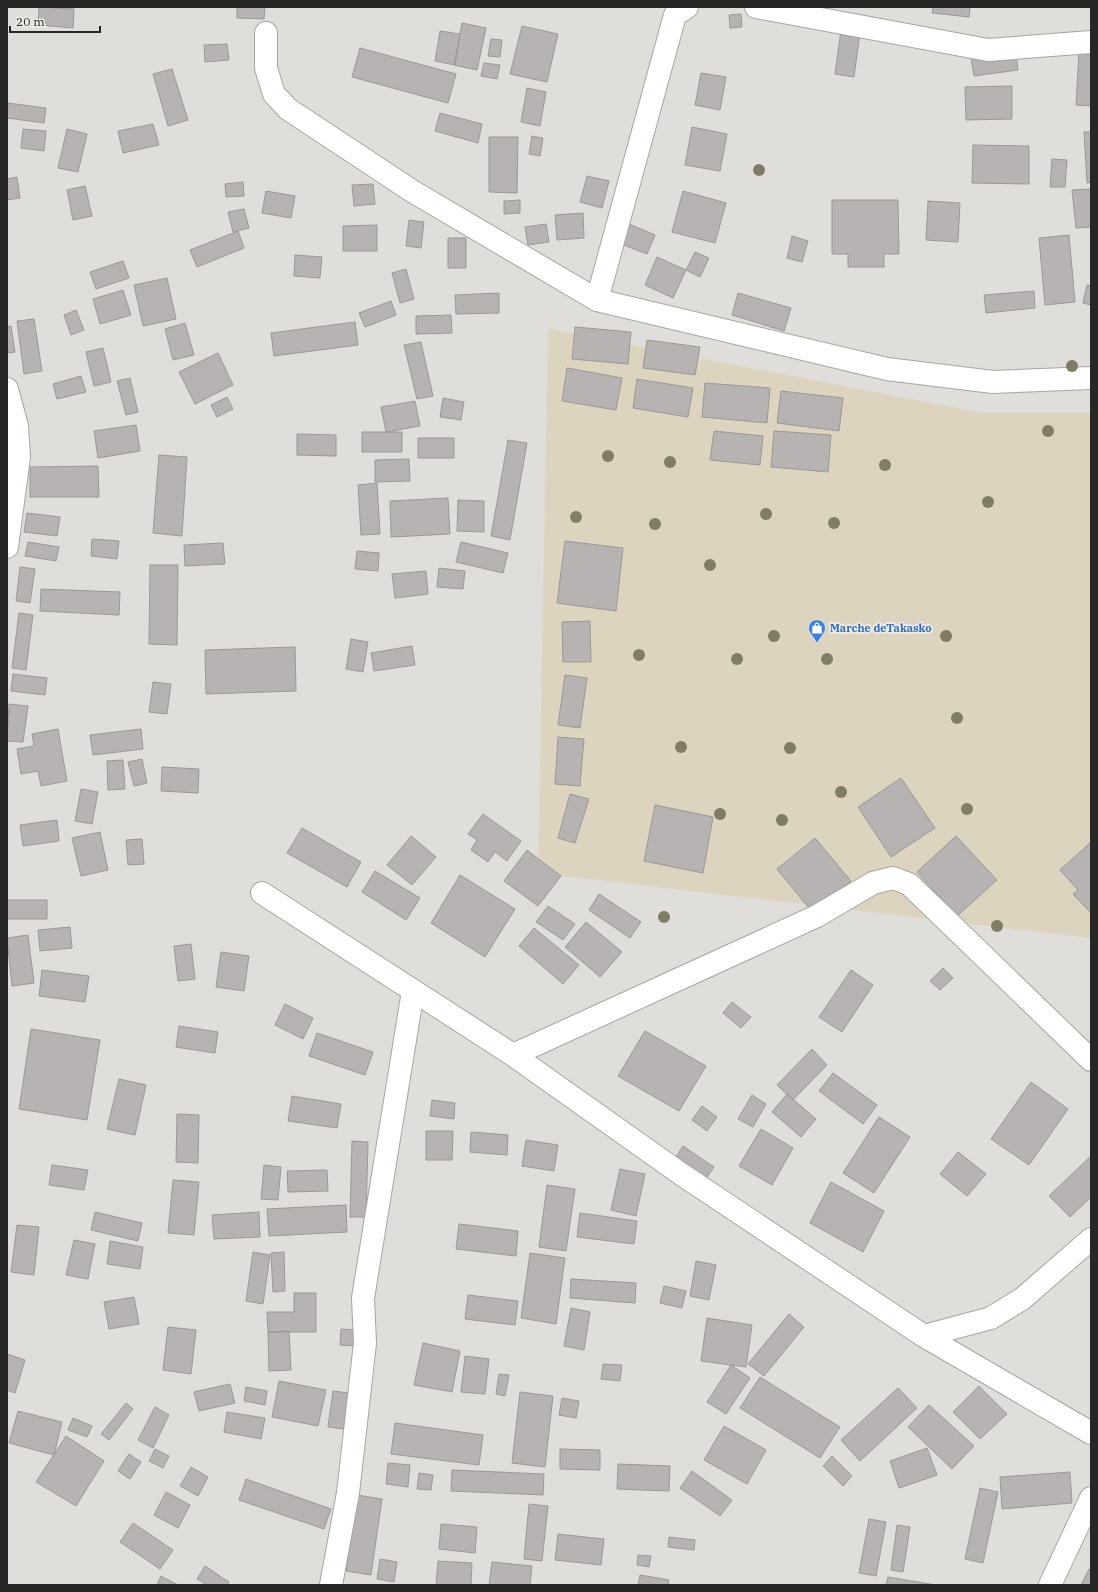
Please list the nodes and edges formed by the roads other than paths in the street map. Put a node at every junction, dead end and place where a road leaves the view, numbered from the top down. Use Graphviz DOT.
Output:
graph roads {
  1 [pos="687,7"];
  2 [pos="756,7"];
  3 [pos="266,33"];
  4 [pos="1091,42"];
  5 [pos="597,300"];
  6 [pos="1091,378"];
  7 [pos="7,389"];
  8 [pos="7,548"];
  9 [pos="262,893"];
  10 [pos="413,991"];
  11 [pos="514,1055"];
  12 [pos="1091,1060"];
  13 [pos="1091,1239"];
  14 [pos="924,1336"];
  15 [pos="1091,1433"];
  16 [pos="1091,1498"];
  17 [pos="331,1585"];
  18 [pos="1050,1585"];
  1 -- 5 [label="street"];
  2 -- 4 [label="street"];
  3 -- 5 [label="street"];
  5 -- 6 [label="street"];
  7 -- 8 [label="street"];
  9 -- 10 [label="street"];
  10 -- 11 [label="street"];
  10 -- 17 [label="street"];
  11 -- 12 [label="street"];
  11 -- 14 [label="street"];
  13 -- 14 [label="street"];
  14 -- 15 [label="street"];
  16 -- 18 [label="street"];
}
